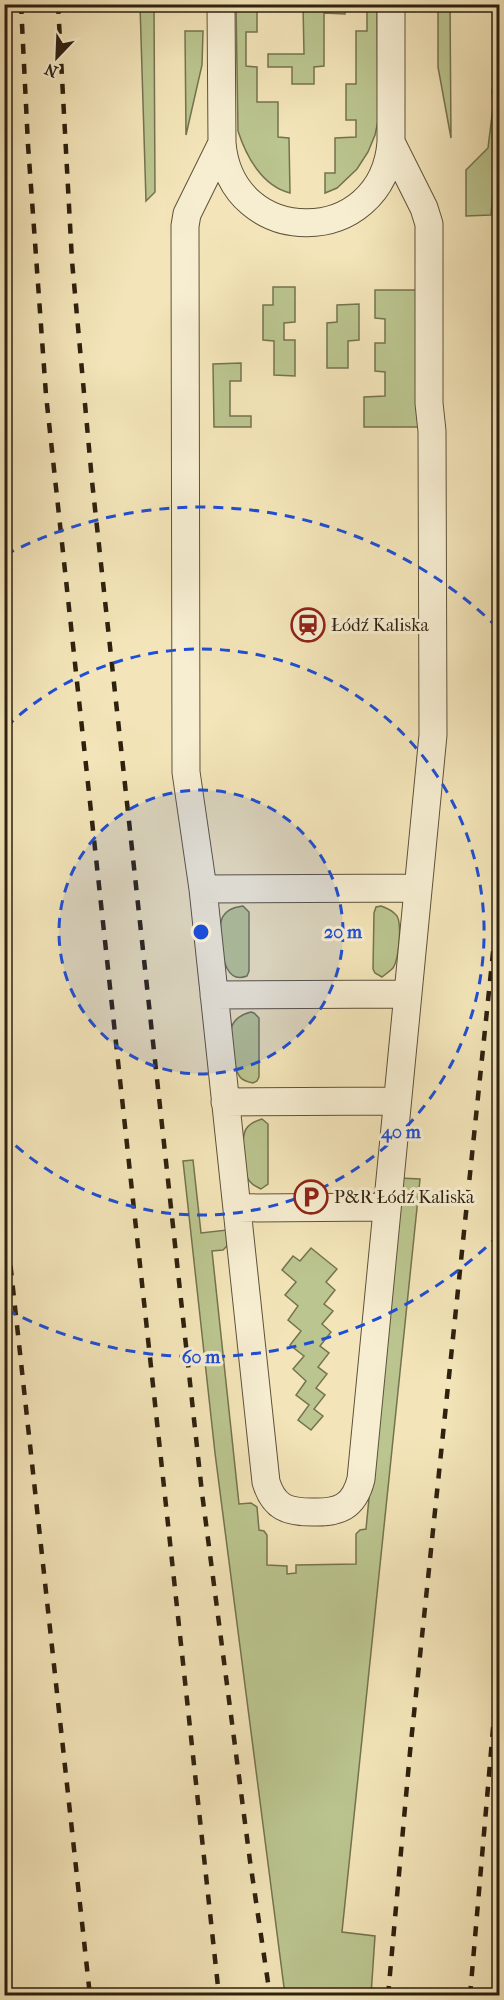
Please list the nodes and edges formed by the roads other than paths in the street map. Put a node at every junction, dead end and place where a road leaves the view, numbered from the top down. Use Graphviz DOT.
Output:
graph roads {
  1 [pos="221,4"];
  2 [pos="391,4"];
  3 [pos="392,142"];
  4 [pos="222,143"];
  5 [pos="418,888"];
  6 [pos="203,889"];
  7 [pos="408,994"];
  8 [pos="214,995"];
  9 [pos="397,1101"];
  10 [pos="225,1102"];
  11 [pos="387,1207"];
  12 [pos="237,1208"];
  1 -- 4 [label="lane"];
  2 -- 3 [label="lane"];
  3 -- 4 [label="lane"];
  3 -- 5 [label="lane"];
  4 -- 6 [label="lane"];
  5 -- 6 [label="lane"];
  5 -- 7 [label="lane"];
  6 -- 8 [label="lane"];
  7 -- 8 [label="lane"];
  7 -- 9 [label="lane"];
  8 -- 10 [label="lane"];
  9 -- 10 [label="lane"];
  9 -- 11 [label="lane"];
  10 -- 12 [label="lane"];
  11 -- 12 [label="lane"];
  11 -- 12 [label="lane"];
}
